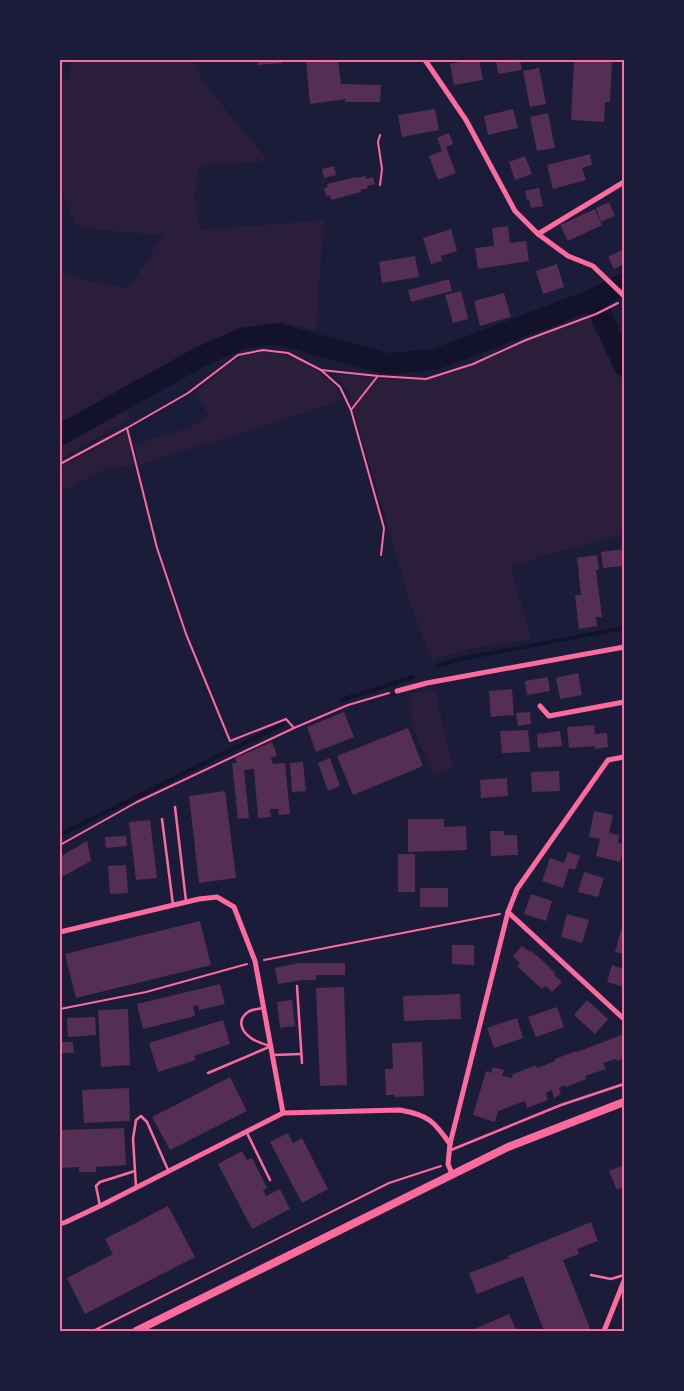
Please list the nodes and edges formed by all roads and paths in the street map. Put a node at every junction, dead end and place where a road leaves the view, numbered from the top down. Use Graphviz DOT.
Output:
graph roads {
  1 [pos="426,60"];
  2 [pos="380,135"];
  3 [pos="624,182"];
  4 [pos="380,185"];
  5 [pos="538,234"];
  6 [pos="624,296"];
  7 [pos="619,303"];
  8 [pos="321,370"];
  9 [pos="378,376"];
  10 [pos="351,410"];
  11 [pos="128,428"];
  12 [pos="60,464"];
  13 [pos="381,555"];
  14 [pos="624,647"];
  15 [pos="397,691"];
  16 [pos="624,702"];
  17 [pos="540,706"];
  18 [pos="294,728"];
  19 [pos="624,757"];
  20 [pos="175,807"];
  21 [pos="162,819"];
  22 [pos="60,844"];
  23 [pos="186,901"];
  24 [pos="173,905"];
  25 [pos="508,912"];
  26 [pos="60,932"];
  27 [pos="255,962"];
  28 [pos="297,986"];
  29 [pos="263,1008"];
  30 [pos="60,1009"];
  31 [pos="624,1019"];
  32 [pos="270,1046"];
  33 [pos="301,1054"];
  34 [pos="272,1056"];
  35 [pos="302,1063"];
  36 [pos="208,1073"];
  37 [pos="624,1084"];
  38 [pos="624,1102"];
  39 [pos="283,1113"];
  40 [pos="247,1131"];
  41 [pos="450,1144"];
  42 [pos="449,1151"];
  43 [pos="448,1164"];
  44 [pos="168,1170"];
  45 [pos="135,1171"];
  46 [pos="452,1174"];
  47 [pos="270,1180"];
  48 [pos="136,1187"];
  49 [pos="100,1206"];
  50 [pos="60,1224"];
  51 [pos="591,1275"];
  52 [pos="624,1275"];
  53 [pos="624,1281"];
  54 [pos="93,1331"];
  55 [pos="136,1331"];
  56 [pos="604,1331"];
  1 -- 5 [label="street"];
  2 -- 4 [label="path"];
  3 -- 5 [label="street"];
  5 -- 6 [label="street"];
  7 -- 9 [label="path"];
  8 -- 9 [label="path"];
  8 -- 10 [label="path"];
  8 -- 11 [label="path"];
  9 -- 10 [label="path"];
  10 -- 13 [label="path"];
  11 -- 12 [label="path"];
  11 -- 18 [label="path"];
  14 -- 15 [label="street"];
  15 -- 18 [label="path"];
  16 -- 17 [label="street"];
  18 -- 22 [label="path"];
  19 -- 25 [label="street"];
  20 -- 23 [label="lane"];
  21 -- 24 [label="lane"];
  23 -- 24 [label="street"];
  23 -- 27 [label="street"];
  24 -- 26 [label="street"];
  25 -- 27 [label="path"];
  25 -- 31 [label="street"];
  25 -- 41 [label="street"];
  27 -- 29 [label="street"];
  27 -- 30 [label="path"];
  28 -- 33 [label="lane"];
  29 -- 32 [label="street"];
  29 -- 32 [label="lane"];
  32 -- 34 [label="street"];
  32 -- 36 [label="lane"];
  33 -- 34 [label="lane"];
  33 -- 35 [label="lane"];
  34 -- 39 [label="street"];
  37 -- 42 [label="lane"];
  38 -- 46 [label="main road"];
  39 -- 40 [label="street"];
  39 -- 41 [label="street"];
  40 -- 44 [label="street"];
  40 -- 47 [label="lane"];
  41 -- 42 [label="street"];
  42 -- 43 [label="street"];
  43 -- 46 [label="street"];
  43 -- 54 [label="path"];
  44 -- 45 [label="lane"];
  44 -- 48 [label="street"];
  45 -- 48 [label="lane"];
  45 -- 49 [label="lane"];
  46 -- 55 [label="main road"];
  48 -- 49 [label="street"];
  49 -- 50 [label="street"];
  51 -- 52 [label="lane"];
  53 -- 56 [label="street"];
}
